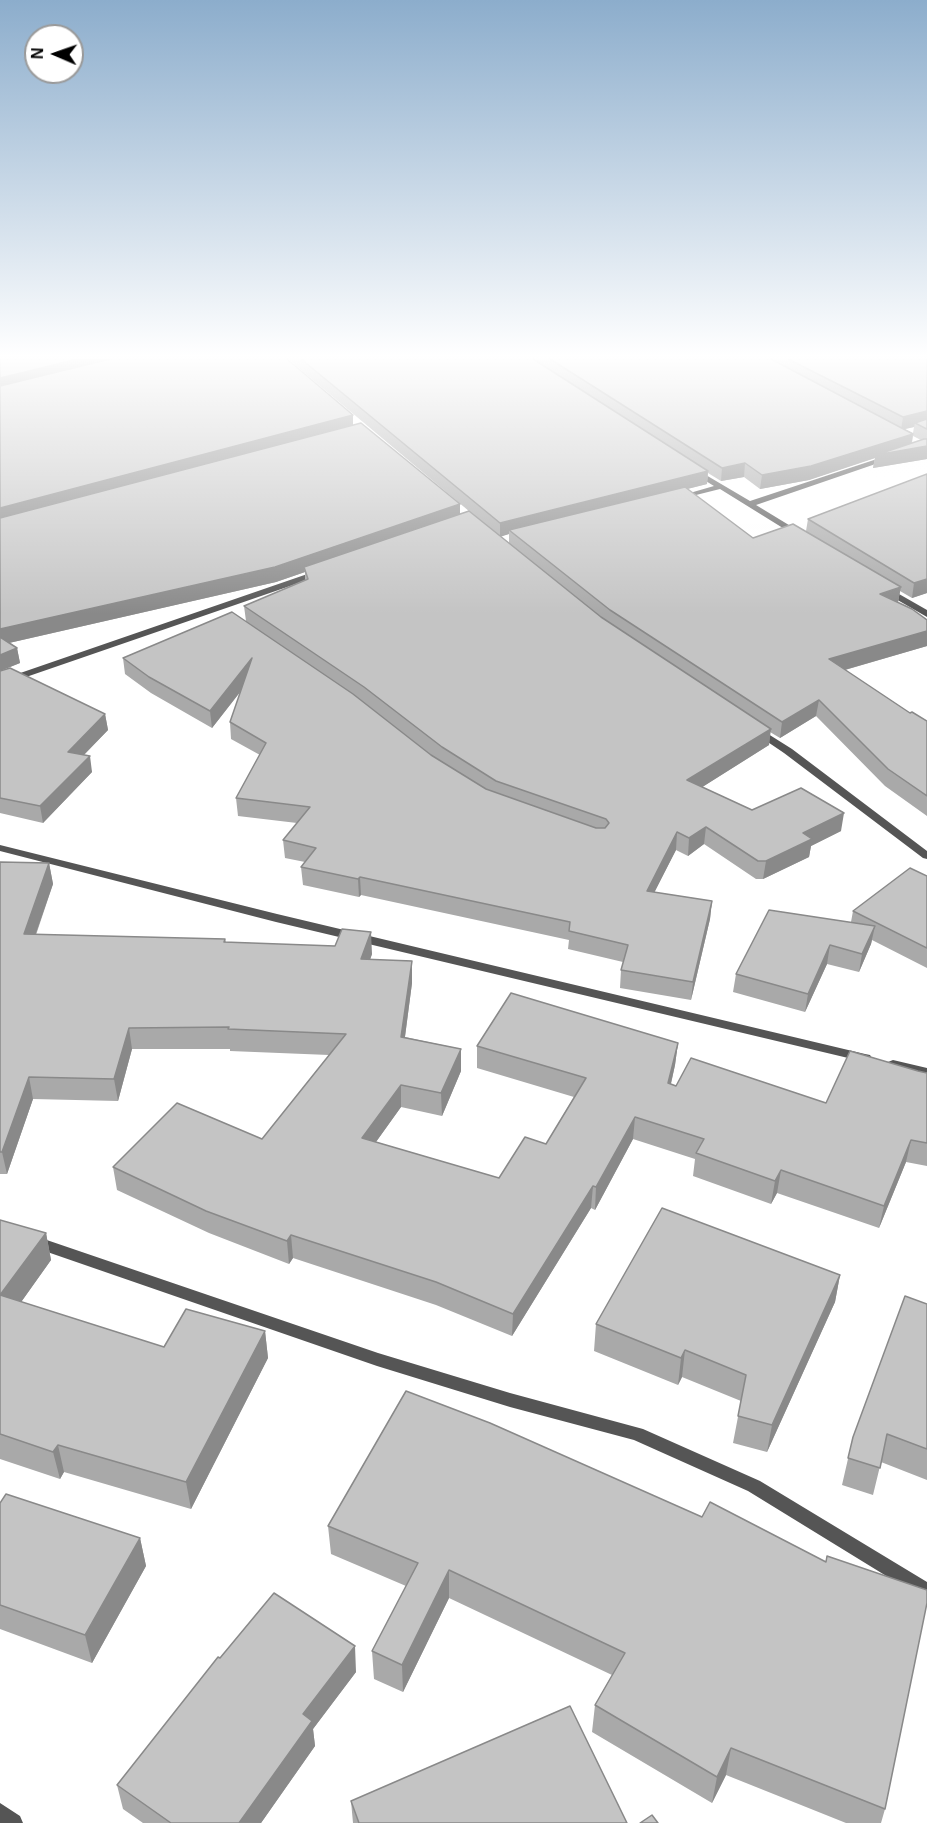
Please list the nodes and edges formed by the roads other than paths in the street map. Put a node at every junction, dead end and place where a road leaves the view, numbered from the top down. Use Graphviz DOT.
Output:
graph roads {
  1 [pos="901,454"];
  2 [pos="690,467"];
  3 [pos="720,487"];
  4 [pos="676,498"];
  5 [pos="750,504"];
  6 [pos="810,542"];
  7 [pos="327,570"];
  8 [pos="880,586"];
  9 [pos="927,614"];
  10 [pos="0,683"];
  11 [pos="750,725"];
  12 [pos="0,848"];
  13 [pos="927,856"];
  14 [pos="927,1073"];
  15 [pos="22,1237"];
  16 [pos="927,1592"];
  17 [pos="0,1813"];
  18 [pos="13,1823"];
  1 -- 5 [label="street"];
  2 -- 3 [label="street"];
  3 -- 4 [label="street"];
  3 -- 5 [label="street"];
  5 -- 6 [label="street"];
  7 -- 10 [label="street"];
  8 -- 9 [label="street"];
  11 -- 13 [label="street"];
  12 -- 14 [label="street"];
  15 -- 16 [label="street"];
  17 -- 18 [label="street"];
}
